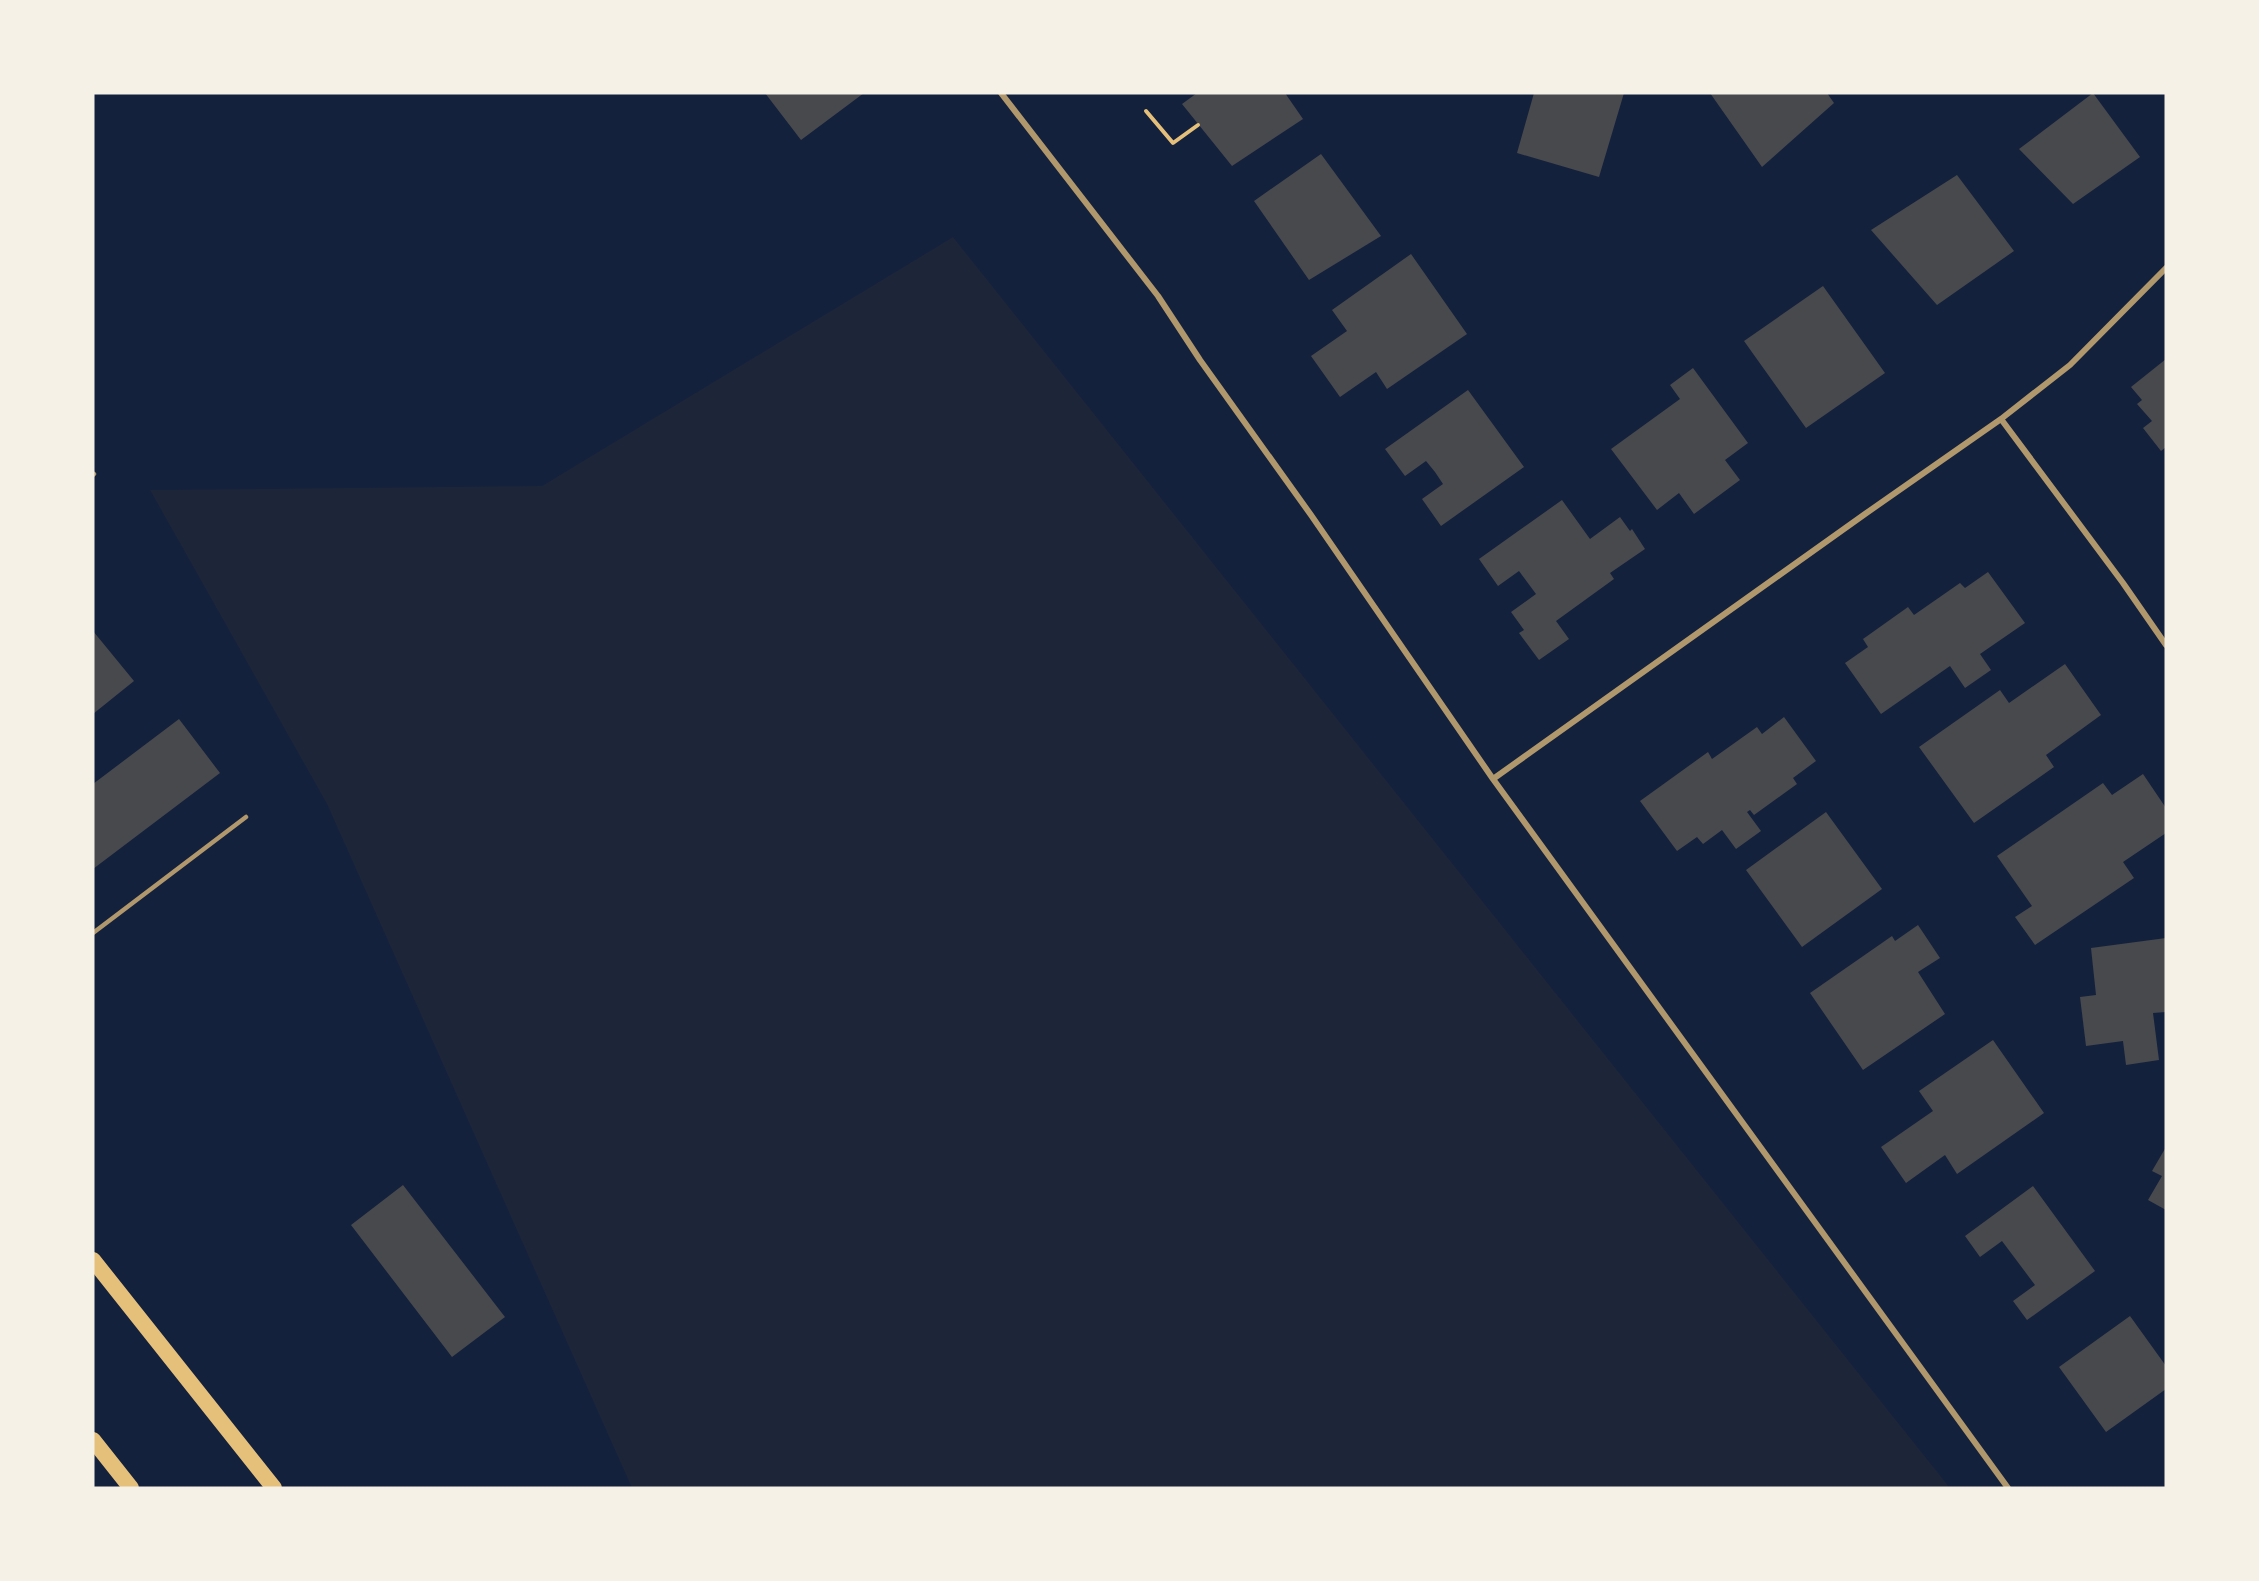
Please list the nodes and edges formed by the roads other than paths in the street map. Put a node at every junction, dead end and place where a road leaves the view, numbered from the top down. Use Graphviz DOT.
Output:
graph roads {
  1 [pos="1001,93"];
  2 [pos="2166,268"];
  3 [pos="2001,419"];
  4 [pos="2166,645"];
  5 [pos="1493,779"];
  6 [pos="246,817"];
  7 [pos="93,933"];
  8 [pos="93,1260"];
  9 [pos="93,1440"];
  10 [pos="130,1488"];
  11 [pos="274,1488"];
  12 [pos="2008,1488"];
  1 -- 5 [label="street"];
  2 -- 3 [label="street"];
  3 -- 4 [label="street"];
  3 -- 5 [label="street"];
  5 -- 12 [label="street"];
  6 -- 7 [label="lane"];
  8 -- 11 [label="highway"];
  9 -- 10 [label="highway"];
}
